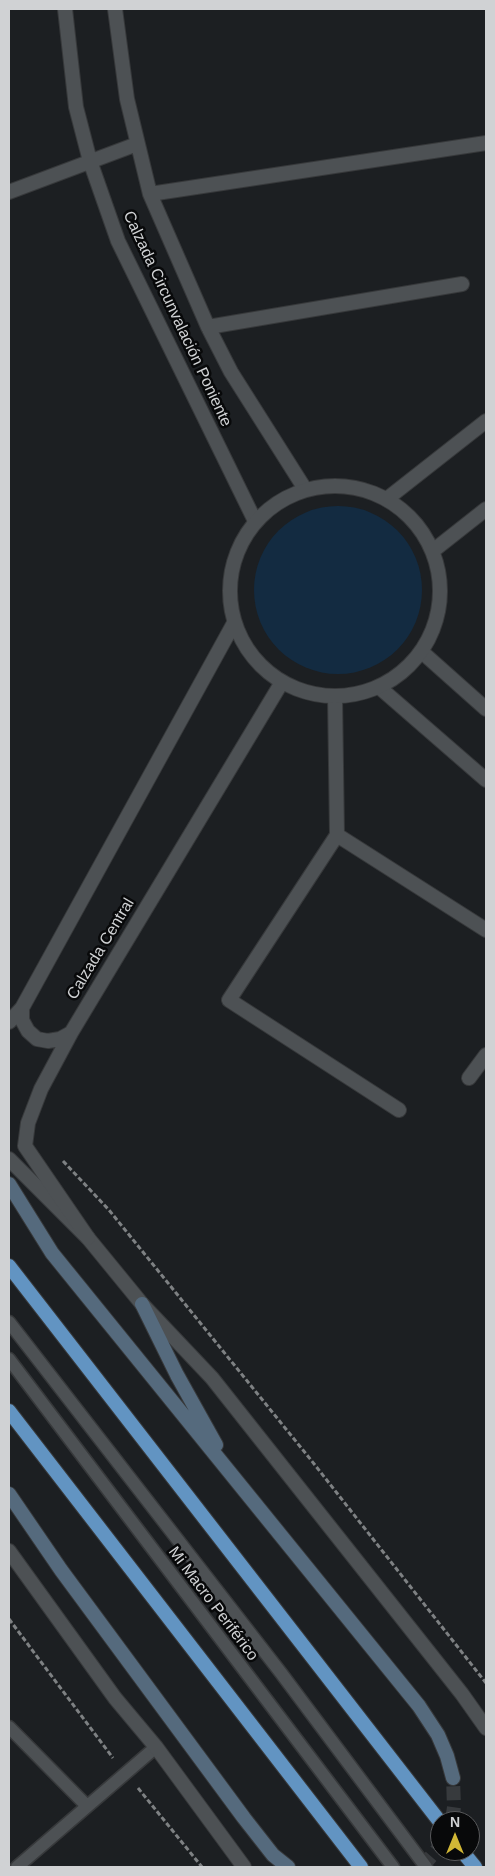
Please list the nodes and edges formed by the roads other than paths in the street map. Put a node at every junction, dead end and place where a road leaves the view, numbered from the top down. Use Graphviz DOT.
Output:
graph roads {
  1 [pos="65,9"];
  2 [pos="115,9"];
  3 [pos="486,143"];
  4 [pos="137,144"];
  5 [pos="90,161"];
  6 [pos="9,192"];
  7 [pos="150,194"];
  8 [pos="462,284"];
  9 [pos="208,327"];
  10 [pos="486,423"];
  11 [pos="305,489"];
  12 [pos="388,498"];
  13 [pos="486,509"];
  14 [pos="255,521"];
  15 [pos="434,550"];
  16 [pos="234,624"];
  17 [pos="422,652"];
  18 [pos="282,682"];
  19 [pos="378,687"];
  20 [pos="335,696"];
  21 [pos="486,709"];
  22 [pos="486,780"];
  23 [pos="338,835"];
  24 [pos="486,930"];
  25 [pos="22,1008"];
  26 [pos="9,1022"];
  27 [pos="70,1033"];
  28 [pos="486,1055"];
  29 [pos="468,1078"];
  30 [pos="399,1110"];
  31 [pos="9,1159"];
  32 [pos="9,1184"];
  33 [pos="88,1238"];
  34 [pos="9,1266"];
  35 [pos="142,1304"];
  36 [pos="9,1322"];
  37 [pos="9,1359"];
  38 [pos="9,1411"];
  39 [pos="236,1480"];
  40 [pos="9,1494"];
  41 [pos="9,1551"];
  42 [pos="9,1727"];
  43 [pos="486,1728"];
  44 [pos="156,1748"];
  45 [pos="452,1778"];
  46 [pos="86,1806"];
  47 [pos="431,1811"];
  48 [pos="17,1867"];
  49 [pos="244,1867"];
  50 [pos="288,1867"];
  51 [pos="361,1867"];
  52 [pos="393,1867"];
  53 [pos="426,1867"];
  1 -- 5 [label="street, Calzada Circunvalación Poniente"];
  2 -- 4 [label="street, Calzada Circunvalación Poniente"];
  3 -- 7 [label="street"];
  4 -- 5 [label="street"];
  4 -- 7 [label="street, Calzada Circunvalación Poniente"];
  5 -- 6 [label="street"];
  5 -- 14 [label="street, Calzada Circunvalación Poniente"];
  7 -- 9 [label="street, Calzada Circunvalación Poniente"];
  8 -- 9 [label="street"];
  9 -- 11 [label="street, Calzada Circunvalación Poniente"];
  10 -- 12 [label="street"];
  11 -- 12 [label="street"];
  11 -- 14 [label="street"];
  12 -- 15 [label="street"];
  13 -- 15 [label="street"];
  14 -- 16 [label="street"];
  15 -- 17 [label="street"];
  16 -- 18 [label="street"];
  16 -- 25 [label="street"];
  17 -- 19 [label="street"];
  17 -- 21 [label="street"];
  18 -- 20 [label="street"];
  18 -- 27 [label="street, Calzada Central"];
  19 -- 20 [label="street"];
  19 -- 22 [label="street"];
  20 -- 23 [label="street"];
  23 -- 24 [label="street"];
  23 -- 30 [label="street"];
  25 -- 26 [label="street"];
  25 -- 27 [label="street"];
  27 -- 33 [label="street, Calzada Central"];
  28 -- 29 [label="street"];
  31 -- 33 [label="street"];
  32 -- 39 [label="main road"];
  33 -- 35 [label="street"];
  34 -- 47 [label="highway"];
  35 -- 39 [label="main road"];
  35 -- 43 [label="street"];
  36 -- 53 [label="lane"];
  37 -- 52 [label="lane, Mi Macro Periférico"];
  38 -- 51 [label="highway"];
  39 -- 45 [label="main road"];
  40 -- 50 [label="main road"];
  41 -- 44 [label="street"];
  42 -- 46 [label="lane"];
  44 -- 46 [label="lane"];
  44 -- 49 [label="street"];
  46 -- 48 [label="lane"];
}
